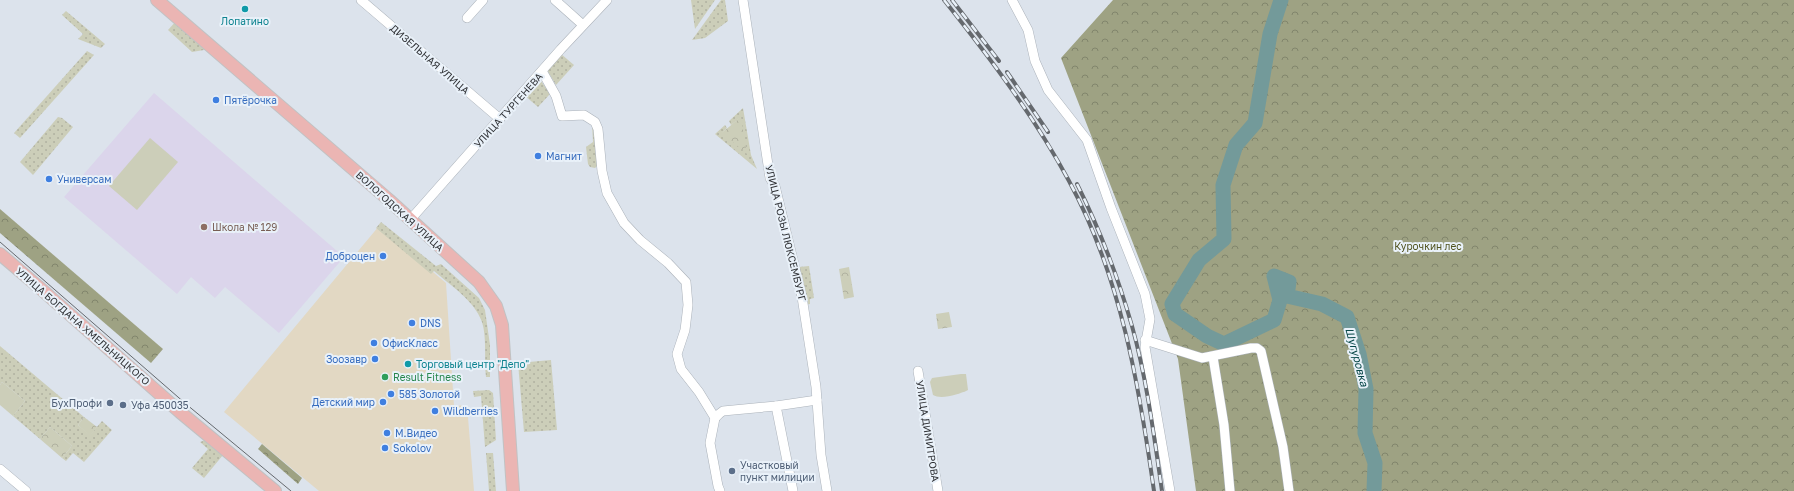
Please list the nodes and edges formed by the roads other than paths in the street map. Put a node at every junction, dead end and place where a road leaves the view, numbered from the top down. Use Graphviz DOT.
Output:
graph roads {
  1 [pos="157,0"];
  2 [pos="361,0"];
  3 [pos="483,0"];
  4 [pos="555,0"];
  5 [pos="607,0"];
  6 [pos="743,0"];
  7 [pos="1012,0"];
  8 [pos="467,18"];
  9 [pos="583,25"];
  10 [pos="542,72"];
  11 [pos="500,119"];
  12 [pos="410,220"];
  13 [pos="0,254"];
  14 [pos="1146,340"];
  15 [pos="1213,357"];
  16 [pos="918,371"];
  17 [pos="817,400"];
  18 [pos="776,406"];
  19 [pos="715,418"];
  20 [pos="0,469"];
  21 [pos="26,491"];
  22 [pos="275,491"];
  23 [pos="513,491"];
  24 [pos="720,491"];
  25 [pos="793,491"];
  26 [pos="827,491"];
  27 [pos="938,491"];
  28 [pos="1170,491"];
  29 [pos="1230,491"];
  30 [pos="1289,491"];
  1 -- 12 [label="main road, ВОЛОГОДСКАЯ УЛИЦА"];
  2 -- 11 [label="street, ДИЗЕЛЬНАЯ УЛИЦА"];
  3 -- 8 [label="street"];
  4 -- 9 [label="street"];
  5 -- 9 [label="street, УЛИЦА ТУРГЕНЕВА"];
  6 -- 17 [label="street, УЛИЦА РОЗЫ ЛЮКСЕМБУРГ"];
  7 -- 14 [label="street"];
  9 -- 10 [label="street, УЛИЦА ТУРГЕНЕВА"];
  10 -- 11 [label="street, УЛИЦА ТУРГЕНЕВА"];
  10 -- 19 [label="street"];
  11 -- 12 [label="street, УЛИЦА ТУРГЕНЕВА"];
  12 -- 23 [label="main road, ВОЛОГОДСКАЯ УЛИЦА"];
  13 -- 22 [label="main road, УЛИЦА БОГДАНА ХМЕЛЬНИЦКОГО"];
  14 -- 15 [label="street"];
  14 -- 28 [label="street"];
  15 -- 29 [label="street"];
  15 -- 30 [label="street"];
  16 -- 27 [label="street, УЛИЦА ДИМИТРОВА"];
  17 -- 18 [label="street"];
  17 -- 26 [label="street, УЛИЦА РОЗЫ ЛЮКСЕМБУРГ"];
  18 -- 19 [label="street"];
  18 -- 25 [label="street"];
  19 -- 24 [label="street"];
  20 -- 21 [label="street"];
}
